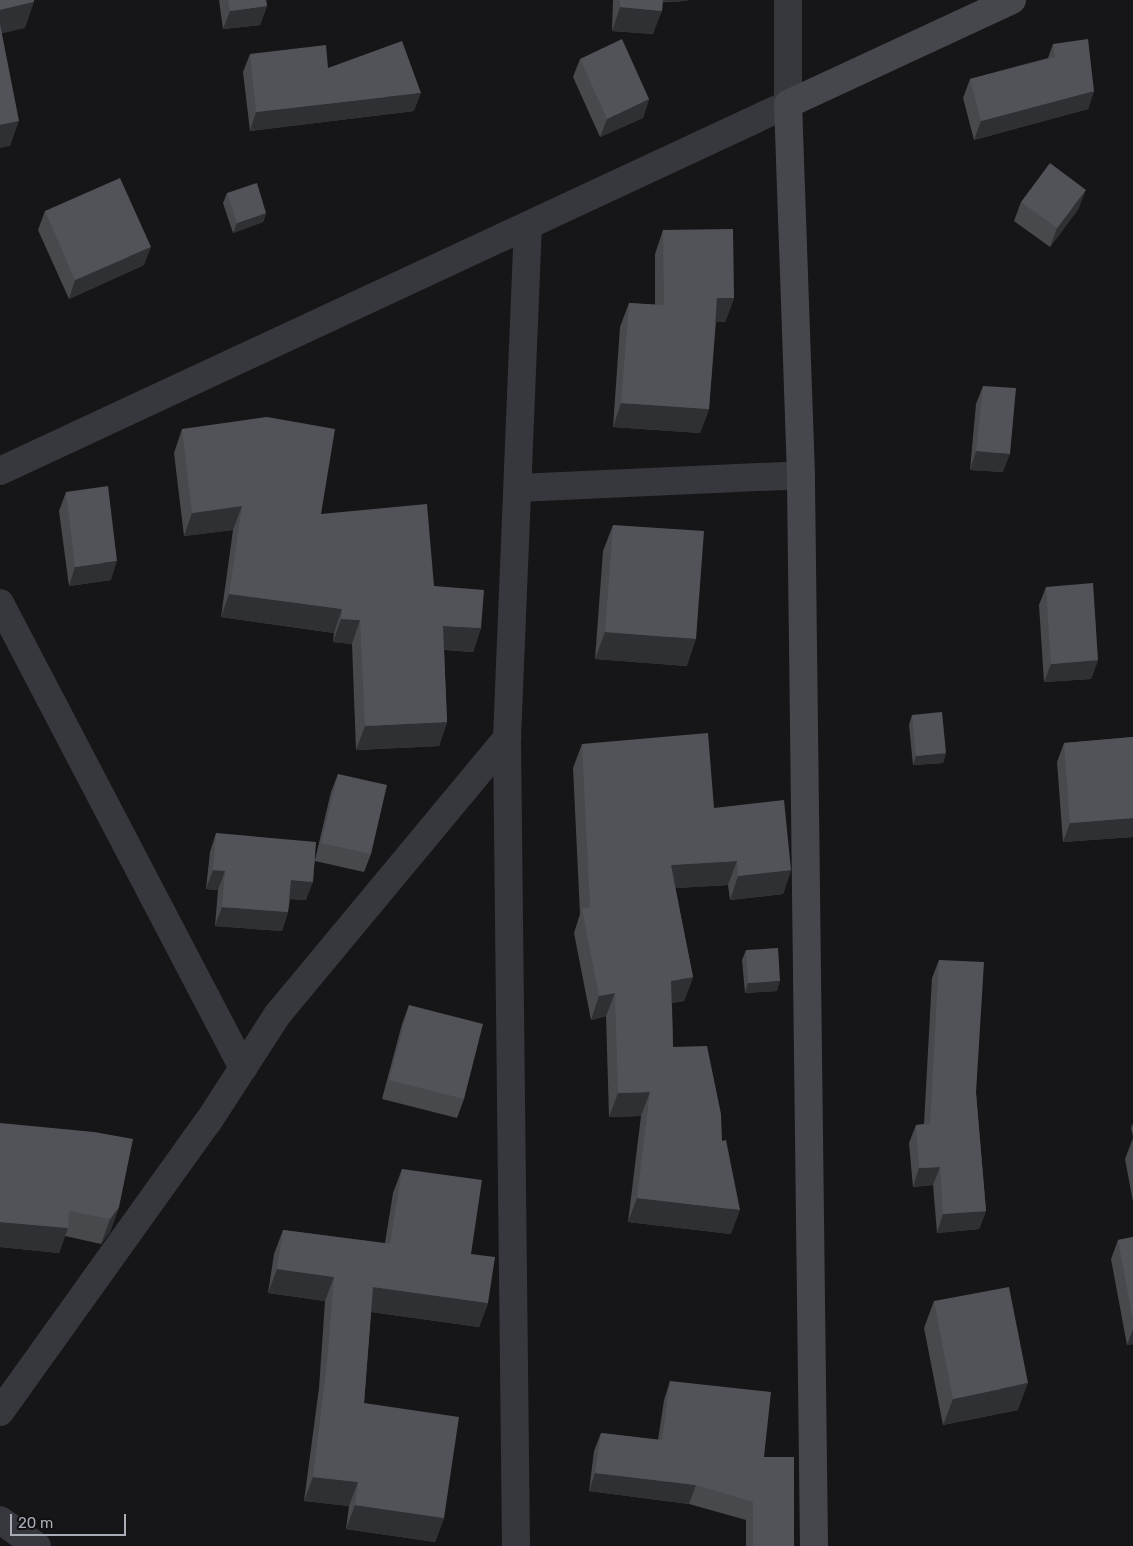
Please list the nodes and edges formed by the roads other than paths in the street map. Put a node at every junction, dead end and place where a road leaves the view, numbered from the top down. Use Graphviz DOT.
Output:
graph roads {
  1 [pos="788,0"];
  2 [pos="1012,0"];
  3 [pos="788,104"];
  4 [pos="528,226"];
  5 [pos="0,470"];
  6 [pos="801,475"];
  7 [pos="518,488"];
  8 [pos="0,603"];
  9 [pos="507,738"];
  10 [pos="243,1068"];
  11 [pos="0,1412"];
  12 [pos="0,1520"];
  13 [pos="37,1546"];
  14 [pos="516,1546"];
  15 [pos="814,1546"];
  1 -- 3 [label="street"];
  2 -- 3 [label="main road"];
  3 -- 4 [label="street"];
  3 -- 6 [label="main road"];
  4 -- 5 [label="street"];
  4 -- 7 [label="street"];
  6 -- 7 [label="street"];
  6 -- 15 [label="main road"];
  7 -- 9 [label="street"];
  8 -- 10 [label="street"];
  9 -- 10 [label="street"];
  9 -- 14 [label="street"];
  10 -- 11 [label="street"];
  12 -- 13 [label="street"];
}
